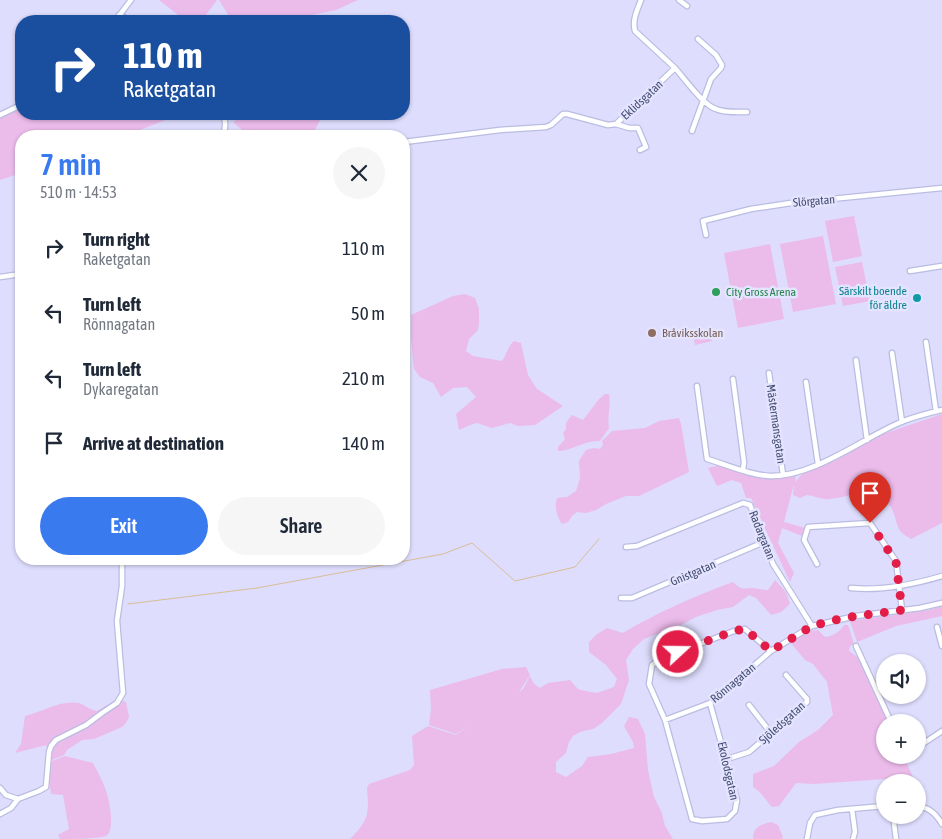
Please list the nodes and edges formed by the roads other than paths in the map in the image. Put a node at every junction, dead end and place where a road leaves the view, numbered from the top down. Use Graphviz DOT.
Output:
graph roads {
  1 [pos="131,0"];
  2 [pos="641,0"];
  3 [pos="679,0"];
  4 [pos="687,6"];
  5 [pos="119,15"];
  6 [pos="698,39"];
  7 [pos="674,68"];
  8 [pos="703,100"];
  9 [pos="15,108"];
  10 [pos="747,112"];
  11 [pos="0,115"];
  12 [pos="616,124"];
  13 [pos="692,131"];
  14 [pos="410,141"];
  15 [pos="640,150"];
  16 [pos="942,188"];
  17 [pos="706,235"];
  18 [pos="942,266"];
  19 [pos="910,271"];
  20 [pos="15,275"];
  21 [pos="0,277"];
  22 [pos="926,342"];
  23 [pos="892,353"];
  24 [pos="856,360"];
  25 [pos="769,373"];
  26 [pos="733,379"];
  27 [pos="806,382"];
  28 [pos="697,386"];
  29 [pos="942,410"];
  30 [pos="936,412"];
  31 [pos="902,422"];
  32 [pos="867,440"];
  33 [pos="818,464"];
  34 [pos="744,470"];
  35 [pos="783,475"];
  36 [pos="764,542"];
  37 [pos="626,547"];
  38 [pos="816,564"];
  39 [pos="122,565"];
  40 [pos="942,576"];
  41 [pos="898,585"];
  42 [pos="851,588"];
  43 [pos="621,598"];
  44 [pos="942,603"];
  45 [pos="902,610"];
  46 [pos="812,626"];
  47 [pos="937,627"];
  48 [pos="856,646"];
  49 [pos="942,646"];
  50 [pos="771,651"];
  51 [pos="786,675"];
  52 [pos="710,703"];
  53 [pos="749,706"];
  54 [pos="887,714"];
  55 [pos="665,720"];
  56 [pos="942,731"];
  57 [pos="771,733"];
  58 [pos="926,741"];
  59 [pos="727,759"];
  60 [pos="0,788"];
  61 [pos="18,799"];
  62 [pos="876,807"];
  63 [pos="852,809"];
  64 [pos="926,809"];
  65 [pos="0,814"];
  66 [pos="894,824"];
  67 [pos="942,824"];
  68 [pos="806,839"];
  69 [pos="853,839"];
  70 [pos="896,839"];
  1 -- 5 [label="street"];
  2 -- 7 [label="street"];
  3 -- 4 [label="street"];
  6 -- 8 [label="street"];
  7 -- 8 [label="street"];
  7 -- 12 [label="street, Eklidsgatan"];
  8 -- 10 [label="street"];
  8 -- 13 [label="street"];
  9 -- 11 [label="street"];
  12 -- 14 [label="street, Eklidsgatan"];
  12 -- 15 [label="street"];
  16 -- 17 [label="street, Slörgatan"];
  18 -- 19 [label="street"];
  20 -- 21 [label="street"];
  22 -- 30 [label="street"];
  23 -- 31 [label="street"];
  24 -- 32 [label="street"];
  25 -- 35 [label="street, Mästermansgatan"];
  26 -- 34 [label="street"];
  27 -- 33 [label="street"];
  28 -- 34 [label="street, Mästermansgatan"];
  29 -- 30 [label="street, Mästermansgatan"];
  30 -- 31 [label="street, Mästermansgatan"];
  31 -- 32 [label="street, Mästermansgatan"];
  32 -- 33 [label="street, Mästermansgatan"];
  33 -- 35 [label="street, Mästermansgatan"];
  34 -- 35 [label="street, Mästermansgatan"];
  36 -- 37 [label="street, Radargatan"];
  36 -- 43 [label="street, Gnistgatan"];
  36 -- 46 [label="street, Radargatan"];
  38 -- 41 [label="street"];
  39 -- 61 [label="street"];
  40 -- 41 [label="street"];
  41 -- 42 [label="street"];
  41 -- 45 [label="street"];
  44 -- 45 [label="street, Rönnagatan"];
  45 -- 46 [label="street, Rönnagatan"];
  46 -- 50 [label="street, Rönnagatan"];
  47 -- 49 [label="street"];
  48 -- 54 [label="street"];
  50 -- 52 [label="street, Rönnagatan"];
  50 -- 55 [label="street"];
  51 -- 57 [label="street, Sjöledsgatan"];
  52 -- 55 [label="street, Rönnagatan"];
  52 -- 59 [label="street, Ekolodsgatan"];
  53 -- 57 [label="street"];
  55 -- 59 [label="street, Ekolodsgatan"];
  56 -- 58 [label="street"];
  57 -- 59 [label="street, Sjöledsgatan"];
  60 -- 61 [label="street"];
  61 -- 65 [label="street"];
  62 -- 63 [label="street"];
  63 -- 68 [label="street"];
  63 -- 69 [label="street"];
  64 -- 67 [label="street"];
  66 -- 70 [label="street"];
}
